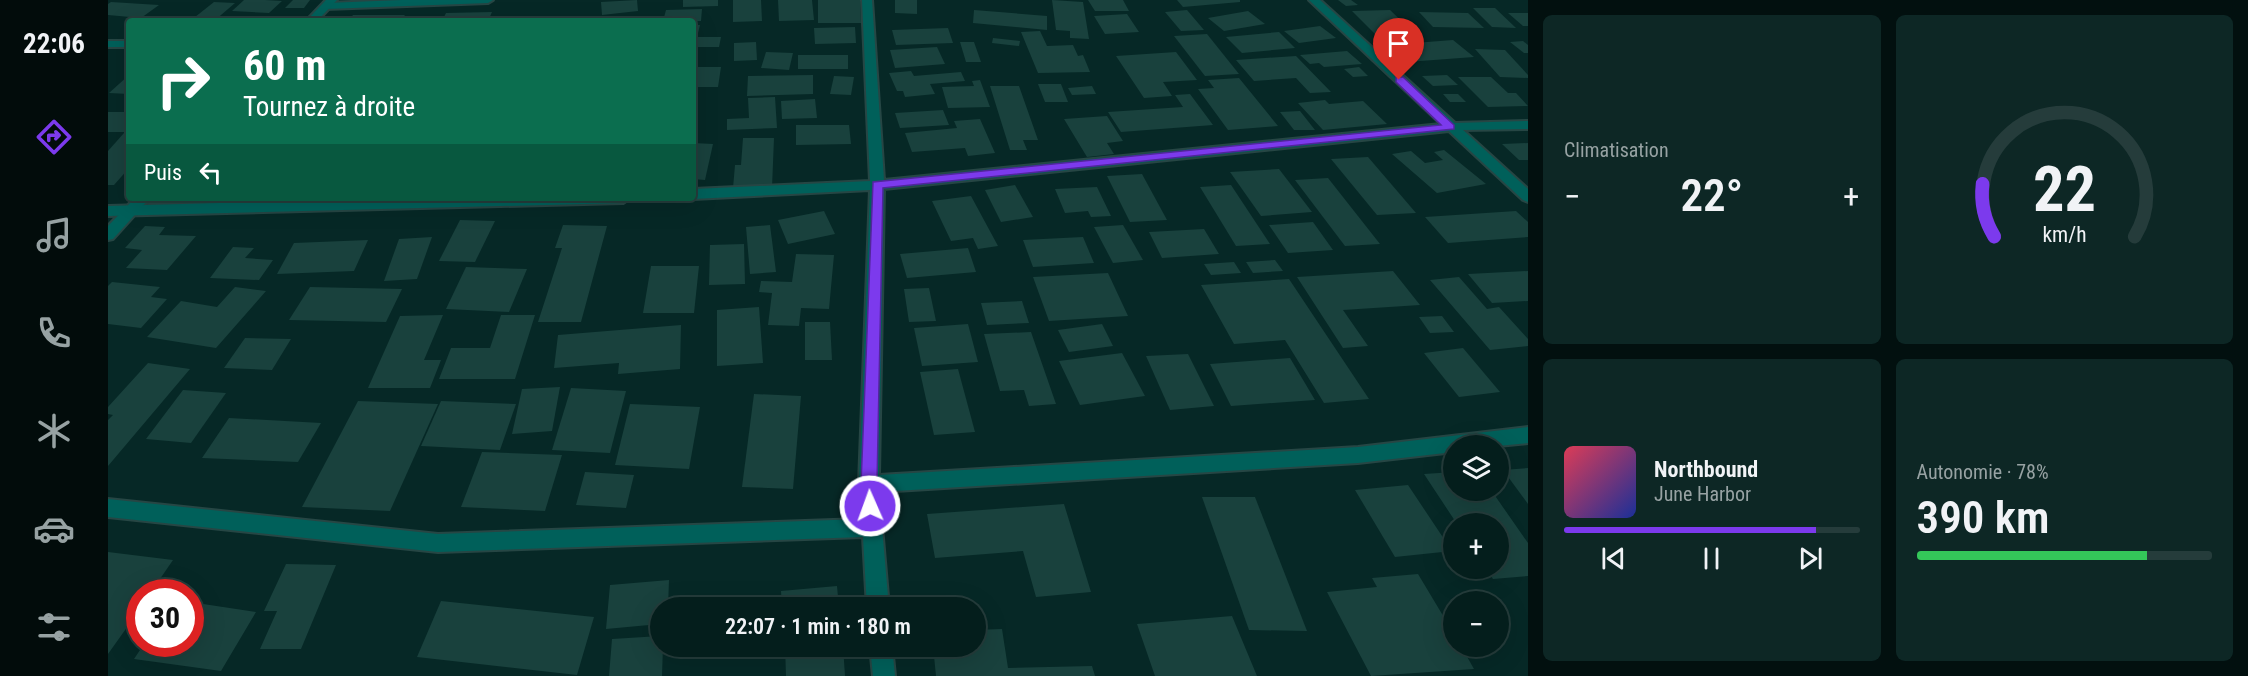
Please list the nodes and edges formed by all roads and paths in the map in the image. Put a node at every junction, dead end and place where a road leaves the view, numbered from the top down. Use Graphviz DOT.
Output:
graph roads {
  1 [pos="488,0"];
  2 [pos="867,0"];
  3 [pos="1314,0"];
  4 [pos="329,3"];
  5 [pos="314,18"];
  6 [pos="108,44"];
  7 [pos="126,44"];
  8 [pos="1528,125"];
  9 [pos="1450,127"];
  10 [pos="877,184"];
  11 [pos="696,194"];
  12 [pos="1528,197"];
  13 [pos="140,201"];
  14 [pos="469,201"];
  15 [pos="108,211"];
  16 [pos="130,212"];
  17 [pos="108,235"];
  18 [pos="1528,435"];
  19 [pos="869,484"];
  20 [pos="108,508"];
  21 [pos="872,528"];
  22 [pos="877,597"];
  23 [pos="882,657"];
  24 [pos="884,676"];
  1 -- 4 [label="street"];
  2 -- 10 [label="street"];
  3 -- 9 [label="street"];
  4 -- 5 [label="street"];
  6 -- 7 [label="street"];
  8 -- 9 [label="street"];
  9 -- 10 [label="street"];
  9 -- 12 [label="street"];
  10 -- 11 [label="street"];
  10 -- 19 [label="street"];
  13 -- 16 [label="street"];
  14 -- 16 [label="street"];
  15 -- 16 [label="street"];
  16 -- 17 [label="street"];
  18 -- 19 [label="street"];
  19 -- 21 [label="street"];
  20 -- 21 [label="street"];
  21 -- 22 [label="street"];
  23 -- 24 [label="street"];
}
